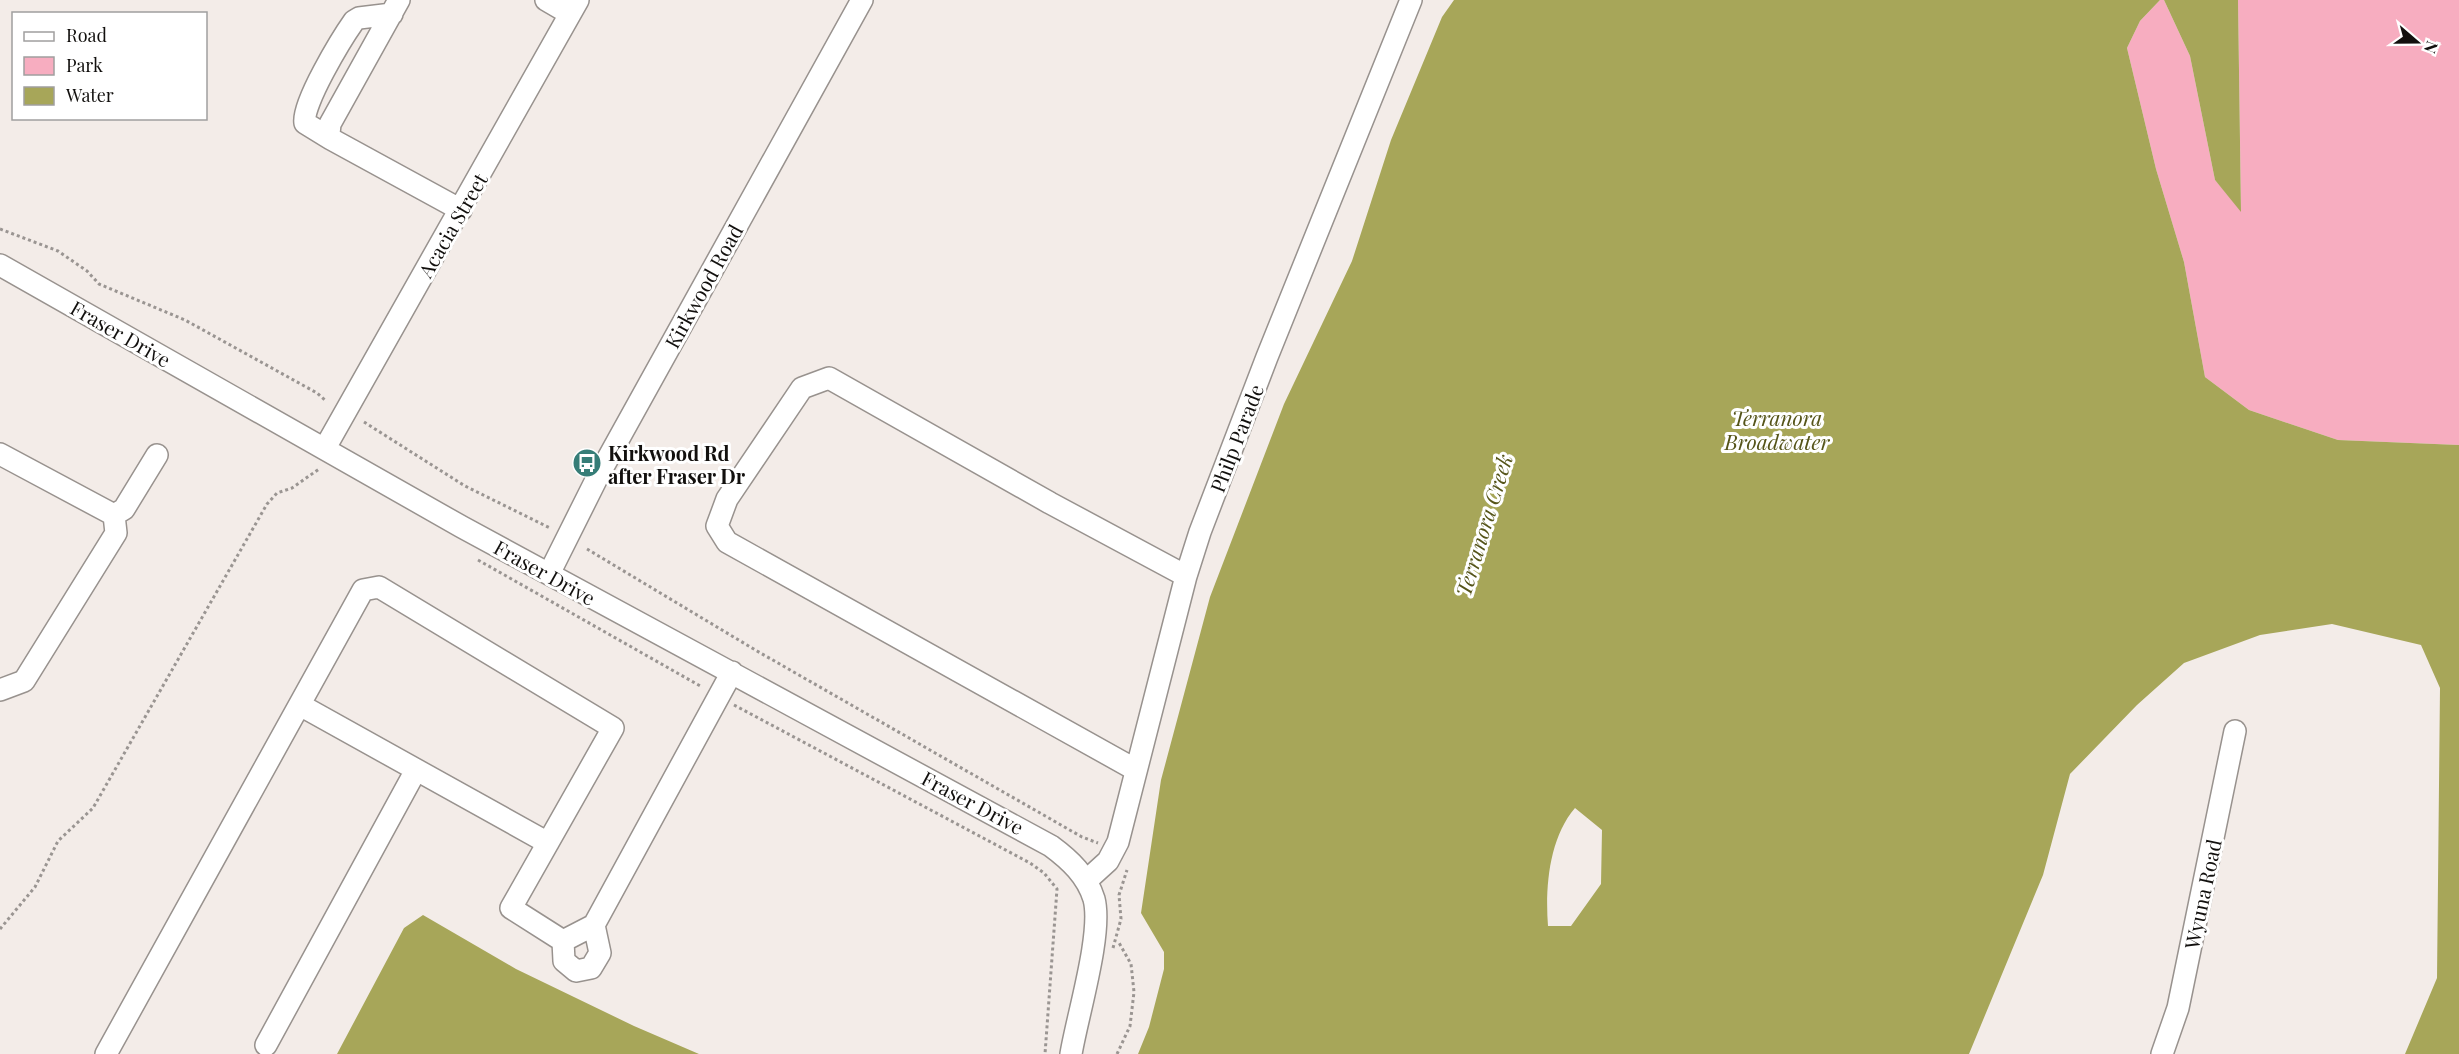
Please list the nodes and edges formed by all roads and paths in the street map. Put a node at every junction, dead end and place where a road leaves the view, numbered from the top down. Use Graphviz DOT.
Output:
graph roads {
  1 [pos="546,0"];
  2 [pos="862,0"];
  3 [pos="1412,0"];
  4 [pos="395,7"];
  5 [pos="574,7"];
  6 [pos="331,139"];
  7 [pos="461,210"];
  8 [pos="0,229"];
  9 [pos="0,265"];
  10 [pos="325,400"];
  11 [pos="364,422"];
  12 [pos="325,448"];
  13 [pos="0,454"];
  14 [pos="157,455"];
  15 [pos="328,474"];
  16 [pos="114,515"];
  17 [pos="550,528"];
  18 [pos="587,549"];
  19 [pos="472,556"];
  20 [pos="549,574"];
  21 [pos="1186,576"];
  22 [pos="732,672"];
  23 [pos="0,690"];
  24 [pos="718,697"];
  25 [pos="300,705"];
  26 [pos="2235,731"];
  27 [pos="416,770"];
  28 [pos="1136,770"];
  29 [pos="548,843"];
  30 [pos="1102,845"];
  31 [pos="1086,881"];
  32 [pos="594,925"];
  33 [pos="0,929"];
  34 [pos="1117,939"];
  35 [pos="563,941"];
  36 [pos="266,1045"];
  37 [pos="106,1054"];
  38 [pos="1045,1054"];
  39 [pos="1071,1054"];
  40 [pos="1117,1054"];
  41 [pos="2162,1054"];
  1 -- 5 [label="street"];
  2 -- 20 [label="street, Kirkwood Road"];
  3 -- 21 [label="street, Philp Parade"];
  4 -- 6 [label="street"];
  4 -- 6 [label="street"];
  5 -- 7 [label="street, Acacia Street"];
  6 -- 7 [label="street"];
  7 -- 12 [label="street, Acacia Street"];
  8 -- 10 [label="path"];
  9 -- 12 [label="street, Fraser Drive"];
  11 -- 17 [label="path"];
  12 -- 20 [label="street, Fraser Drive"];
  13 -- 16 [label="street"];
  14 -- 16 [label="street"];
  15 -- 33 [label="path"];
  16 -- 23 [label="street"];
  18 -- 30 [label="path"];
  19 -- 24 [label="path"];
  20 -- 22 [label="street, Fraser Drive"];
  21 -- 28 [label="street, Philp Parade"];
  21 -- 28 [label="street"];
  22 -- 24 [label="street"];
  22 -- 31 [label="street, Fraser Drive"];
  24 -- 32 [label="street"];
  24 -- 38 [label="path"];
  25 -- 27 [label="street"];
  25 -- 29 [label="street"];
  25 -- 37 [label="street"];
  26 -- 41 [label="street, Wyuna Road"];
  27 -- 29 [label="street"];
  27 -- 36 [label="street"];
  28 -- 31 [label="street, Philp Parade"];
  29 -- 35 [label="street"];
  31 -- 39 [label="street"];
  32 -- 35 [label="street"];
  32 -- 35 [label="street"];
  34 -- 40 [label="path"];
}
